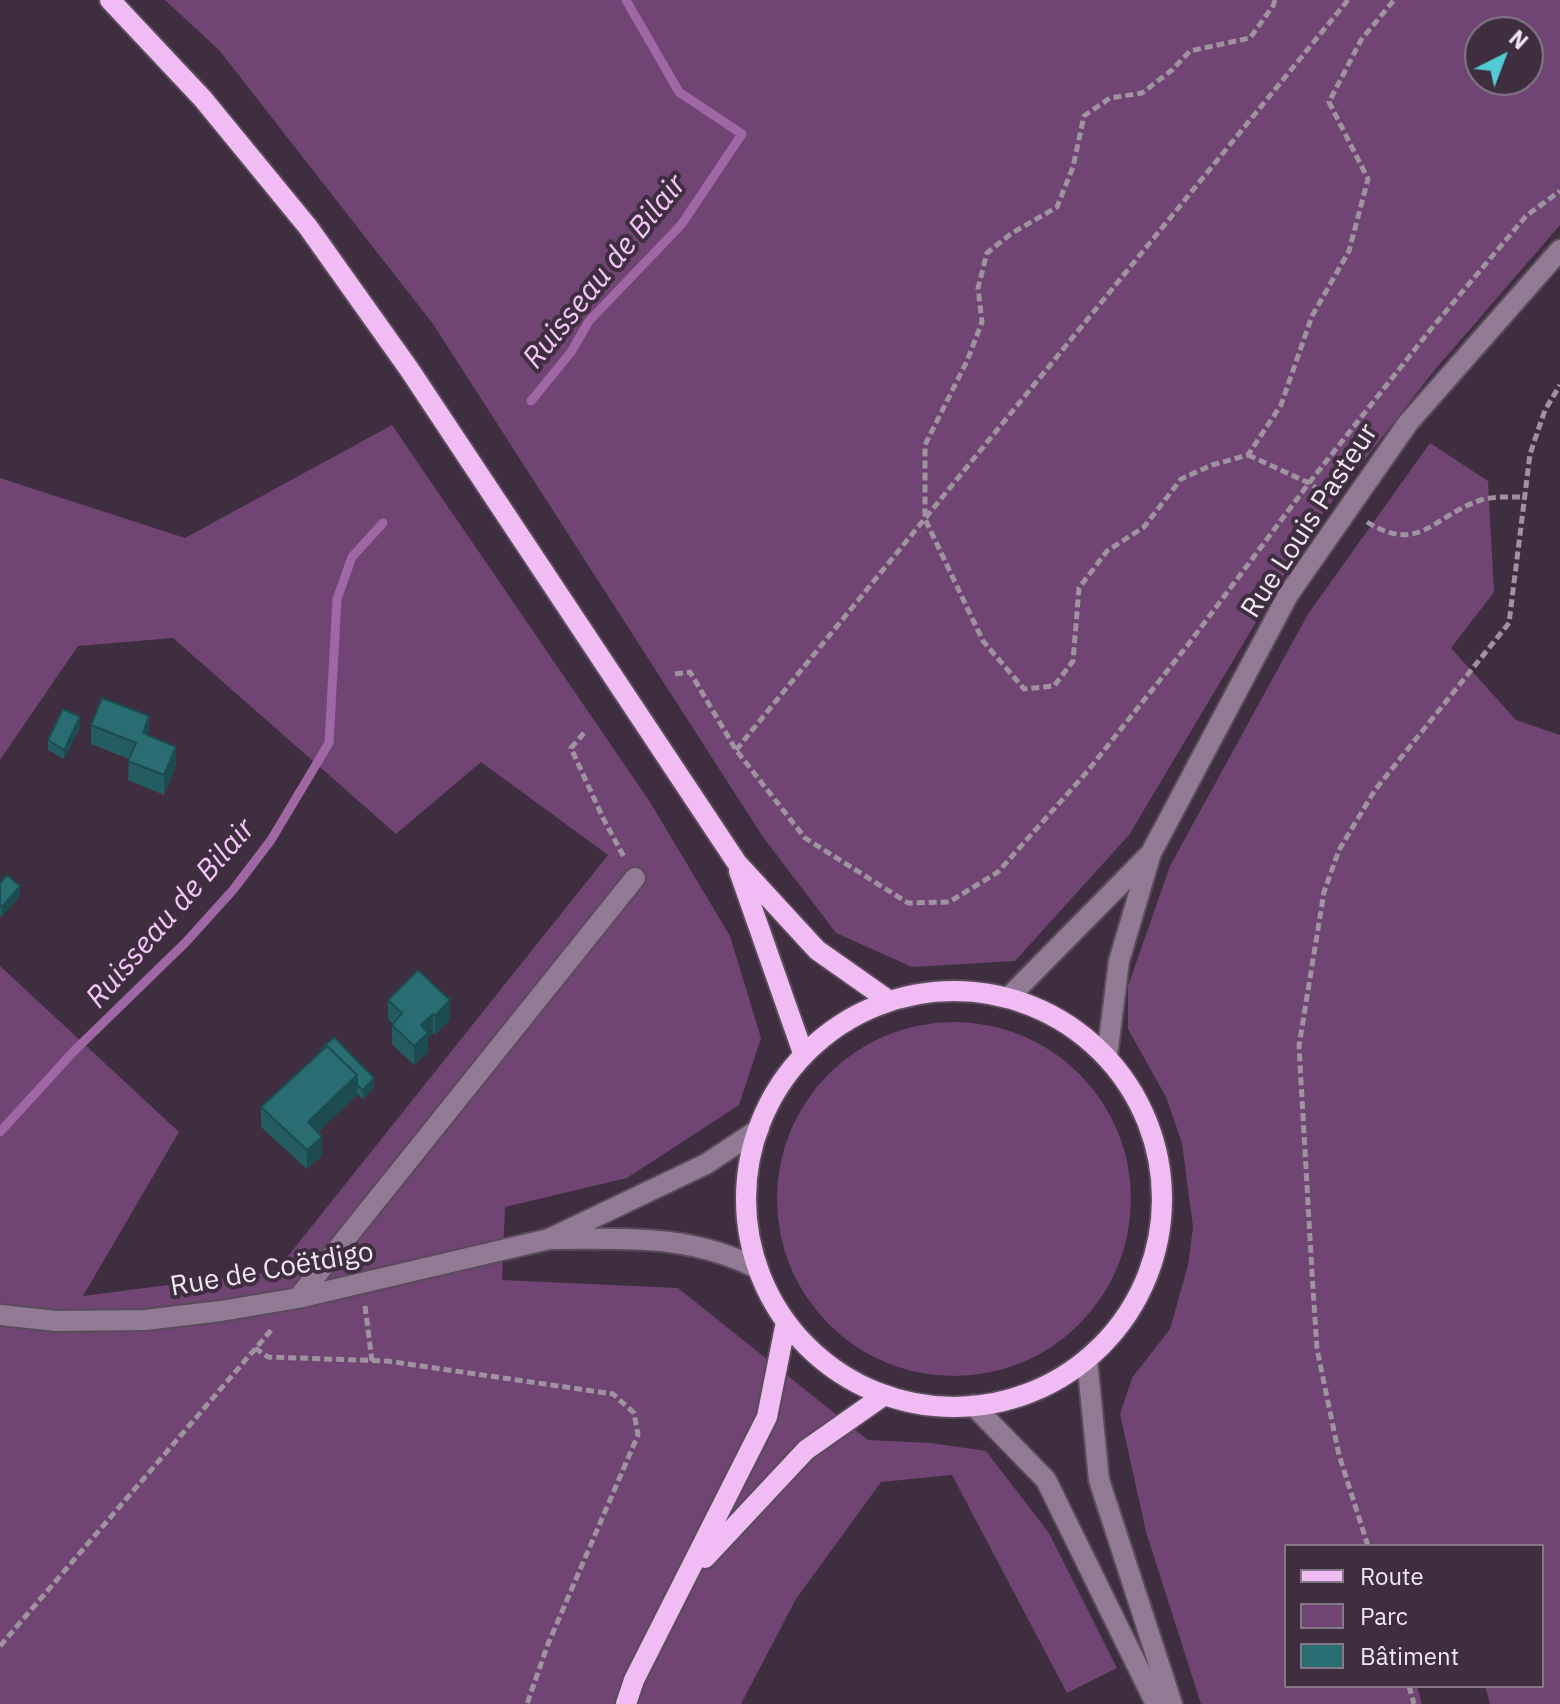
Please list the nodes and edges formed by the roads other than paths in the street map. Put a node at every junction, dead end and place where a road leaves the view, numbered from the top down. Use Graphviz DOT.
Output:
graph roads {
  1 [pos="110,0"];
  2 [pos="1560,250"];
  3 [pos="1151,853"];
  4 [pos="737,863"];
  5 [pos="635,878"];
  6 [pos="1009,997"];
  7 [pos="888,1000"];
  8 [pos="803,1053"];
  9 [pos="1107,1056"];
  10 [pos="759,1129"];
  11 [pos="549,1239"];
  12 [pos="757,1268"];
  13 [pos="298,1298"];
  14 [pos="0,1315"];
  15 [pos="786,1322"];
  16 [pos="1087,1359"];
  17 [pos="883,1396"];
  18 [pos="973,1405"];
  19 [pos="689,1575"];
  20 [pos="626,1704"];
  21 [pos="1156,1704"];
  22 [pos="1172,1704"];
  1 -- 4 [label="main road"];
  2 -- 3 [label="street, Rue Louis Pasteur"];
  3 -- 6 [label="street, Rue Louis Pasteur"];
  3 -- 9 [label="street, Rue Louis Pasteur"];
  4 -- 7 [label="main road"];
  4 -- 8 [label="main road"];
  5 -- 13 [label="street"];
  6 -- 7 [label="main road"];
  6 -- 9 [label="main road"];
  7 -- 8 [label="main road"];
  8 -- 10 [label="main road"];
  9 -- 16 [label="main road"];
  10 -- 11 [label="street, Rue de Coëtdigo"];
  10 -- 12 [label="main road"];
  11 -- 12 [label="street, Rue de Coëtdigo"];
  11 -- 13 [label="street, Rue de Coëtdigo"];
  12 -- 15 [label="main road"];
  13 -- 14 [label="street, Rue de Coëtdigo"];
  15 -- 17 [label="main road"];
  15 -- 19 [label="main road"];
  16 -- 18 [label="main road"];
  16 -- 22 [label="street"];
  17 -- 18 [label="main road"];
  17 -- 19 [label="main road"];
  18 -- 21 [label="street"];
  19 -- 20 [label="main road"];
}
